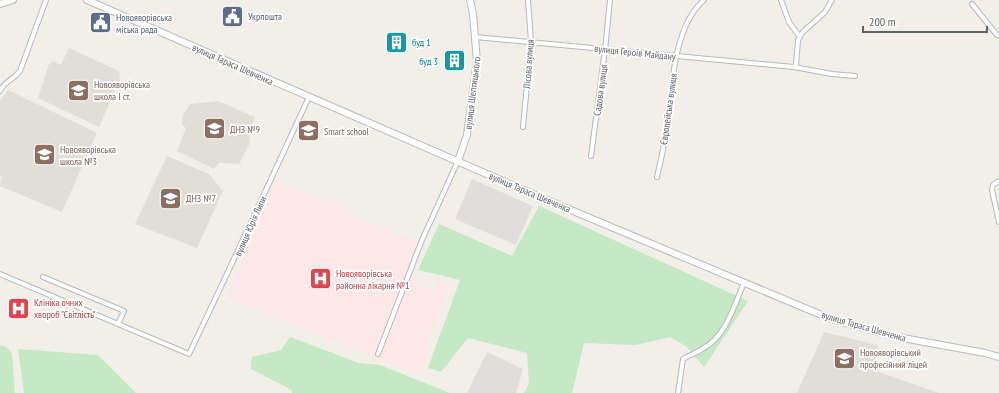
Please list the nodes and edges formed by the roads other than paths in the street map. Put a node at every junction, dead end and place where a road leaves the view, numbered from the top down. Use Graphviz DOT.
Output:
graph roads {
  1 [pos="13,0"];
  2 [pos="46,0"];
  3 [pos="86,0"];
  4 [pos="470,0"];
  5 [pos="528,0"];
  6 [pos="610,0"];
  7 [pos="704,0"];
  8 [pos="781,0"];
  9 [pos="832,0"];
  10 [pos="0,4"];
  11 [pos="972,4"];
  12 [pos="999,34"];
  13 [pos="476,37"];
  14 [pos="800,37"];
  15 [pos="531,42"];
  16 [pos="605,50"];
  17 [pos="677,57"];
  18 [pos="794,67"];
  19 [pos="855,76"];
  20 [pos="0,91"];
  21 [pos="309,97"];
  22 [pos="523,127"];
  23 [pos="591,156"];
  24 [pos="458,161"];
  25 [pos="657,177"];
  26 [pos="999,181"];
  27 [pos="999,222"];
  28 [pos="0,274"];
  29 [pos="43,277"];
  30 [pos="744,283"];
  31 [pos="118,324"];
  32 [pos="378,354"];
  33 [pos="999,357"];
  34 [pos="678,393"];
  1 -- 10 [label="street"];
  2 -- 20 [label="street"];
  3 -- 21 [label="street, вулиця Тараса Шевченка"];
  4 -- 13 [label="street, вулиця Шептицького"];
  5 -- 15 [label="street, Лісова вулиця"];
  6 -- 16 [label="street, Садова вулиця"];
  7 -- 17 [label="street, Європейська вулиця"];
  8 -- 14 [label="street"];
  9 -- 14 [label="street"];
  11 -- 12 [label="street"];
  13 -- 15 [label="street, вулиця Героїв Майдану"];
  13 -- 24 [label="street, вулиця Шептицького"];
  14 -- 18 [label="street"];
  15 -- 16 [label="street, вулиця Героїв Майдану"];
  15 -- 22 [label="street, Лісова вулиця"];
  16 -- 17 [label="street, вулиця Героїв Майдану"];
  16 -- 23 [label="street, Садова вулиця"];
  17 -- 18 [label="street, вулиця Героїв Майдану"];
  17 -- 25 [label="street, Європейська вулиця"];
  18 -- 19 [label="street, вулиця Героїв Майдану"];
  21 -- 24 [label="street, вулиця Тараса Шевченка"];
  21 -- 31 [label="street, вулиця Юрія Липи"];
  24 -- 30 [label="street, вулиця Тараса Шевченка"];
  24 -- 32 [label="street"];
  26 -- 27 [label="street"];
  28 -- 31 [label="street"];
  29 -- 31 [label="street"];
  30 -- 33 [label="street, вулиця Тараса Шевченка"];
  30 -- 34 [label="street"];
}
